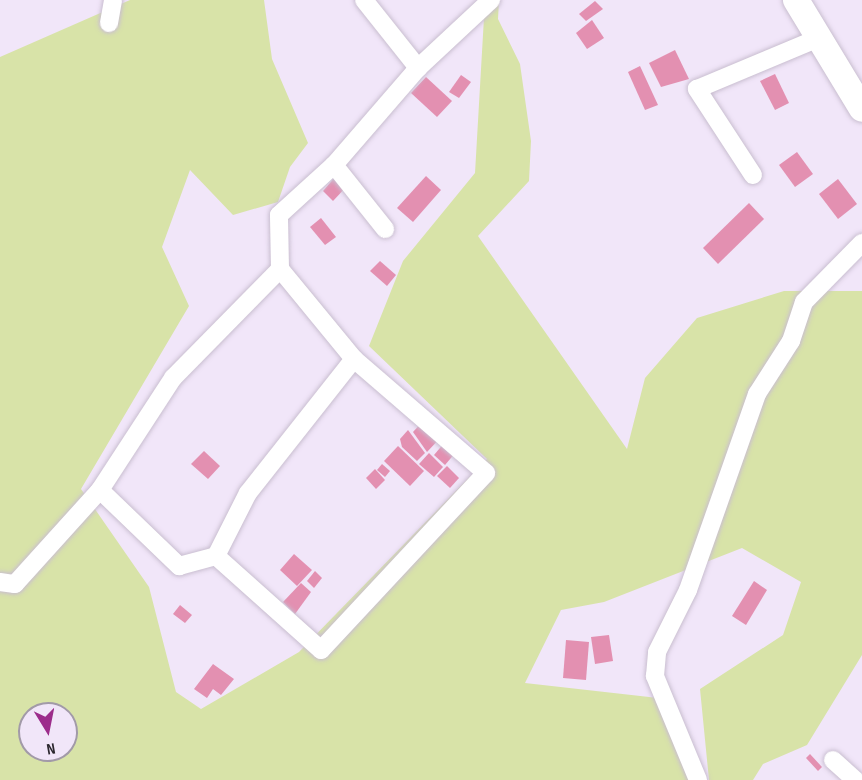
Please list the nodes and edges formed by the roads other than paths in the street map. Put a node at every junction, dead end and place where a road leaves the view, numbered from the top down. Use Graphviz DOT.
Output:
graph roads {
  1 [pos="113,0"];
  2 [pos="364,0"];
  3 [pos="491,0"];
  4 [pos="796,0"];
  5 [pos="109,23"];
  6 [pos="819,38"];
  7 [pos="418,68"];
  8 [pos="862,109"];
  9 [pos="334,165"];
  10 [pos="753,175"];
  11 [pos="385,229"];
  12 [pos="862,243"];
  13 [pos="280,269"];
  14 [pos="354,359"];
  15 [pos="100,490"];
  16 [pos="216,556"];
  17 [pos="0,582"];
  18 [pos="833,760"];
  19 [pos="698,780"];
  20 [pos="855,780"];
  1 -- 5 [label="street"];
  2 -- 7 [label="street"];
  3 -- 7 [label="street"];
  4 -- 6 [label="street"];
  6 -- 8 [label="street"];
  6 -- 10 [label="street"];
  7 -- 9 [label="street"];
  9 -- 11 [label="street"];
  9 -- 13 [label="street"];
  12 -- 19 [label="street"];
  13 -- 14 [label="street"];
  13 -- 15 [label="street"];
  14 -- 16 [label="street"];
  14 -- 16 [label="street"];
  15 -- 16 [label="street"];
  15 -- 17 [label="street"];
  18 -- 20 [label="street"];
}
